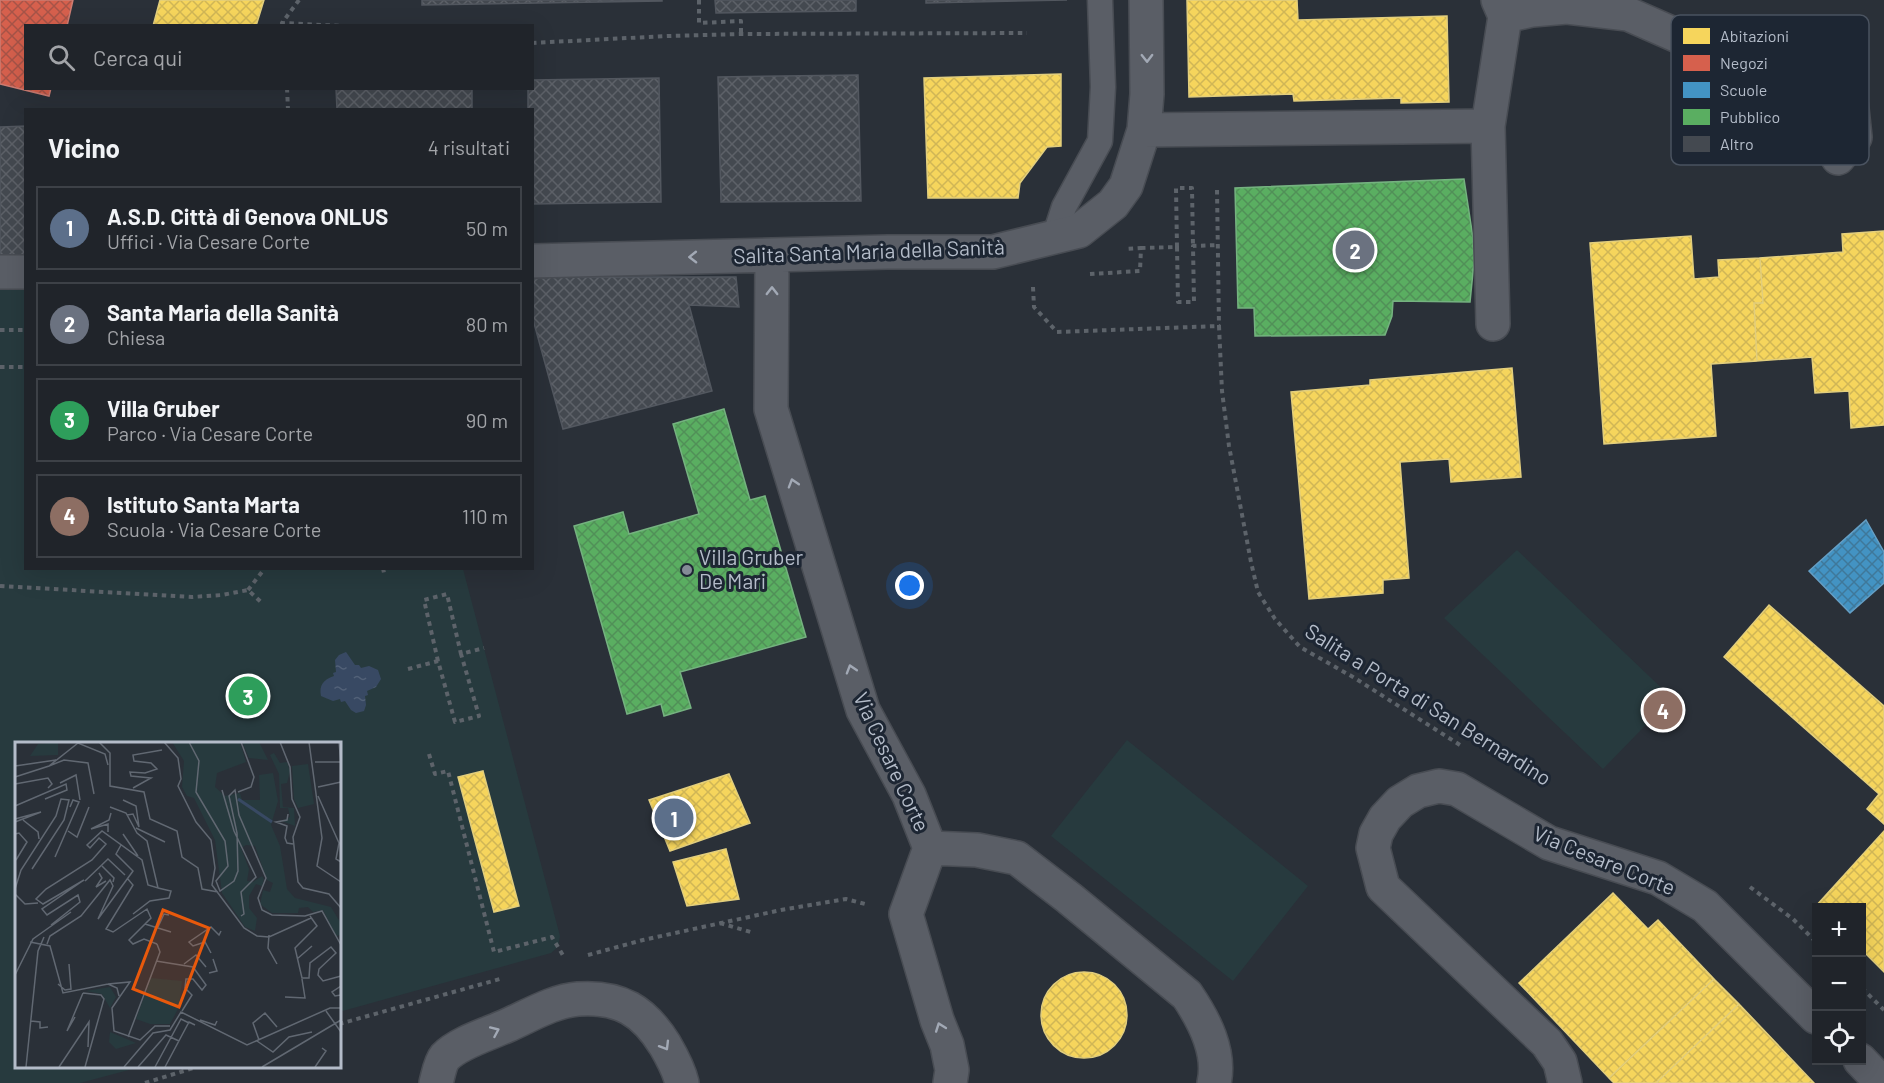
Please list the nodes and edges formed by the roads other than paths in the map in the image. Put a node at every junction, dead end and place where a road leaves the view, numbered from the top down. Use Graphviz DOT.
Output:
graph roads {
  1 [pos="1100,0"];
  2 [pos="1146,0"];
  3 [pos="1502,8"];
  4 [pos="1671,33"];
  5 [pos="1488,126"];
  6 [pos="1144,130"];
  7 [pos="1054,238"];
  8 [pos="772,256"];
  9 [pos="534,261"];
  10 [pos="0,272"];
  11 [pos="24,272"];
  12 [pos="1493,324"];
  13 [pos="930,848"];
  14 [pos="1812,1013"];
  15 [pos="1865,1065"];
  16 [pos="440,1071"];
  17 [pos="682,1083"];
  18 [pos="950,1083"];
  19 [pos="1214,1083"];
  20 [pos="1565,1083"];
  21 [pos="1882,1083"];
  1 -- 7 [label="lane"];
  2 -- 6 [label="street, Salita Santa Maria della Sanità, one-way"];
  3 -- 4 [label="street"];
  3 -- 5 [label="street"];
  5 -- 6 [label="street"];
  5 -- 12 [label="street"];
  6 -- 7 [label="street, Salita Santa Maria della Sanità"];
  7 -- 8 [label="street, Salita Santa Maria della Sanità"];
  8 -- 9 [label="street, Salita Santa Maria della Sanità, one-way"];
  13 -- 8 [label="street, Via Cesare Corte, one-way"];
  10 -- 11 [label="street"];
  18 -- 13 [label="street, Via Cesare Corte, one-way"];
  13 -- 19 [label="street, Via Cesare Corte"];
  14 -- 20 [label="street, Via Cesare Corte"];
  15 -- 21 [label="street"];
  16 -- 17 [label="street, one-way"];
}
